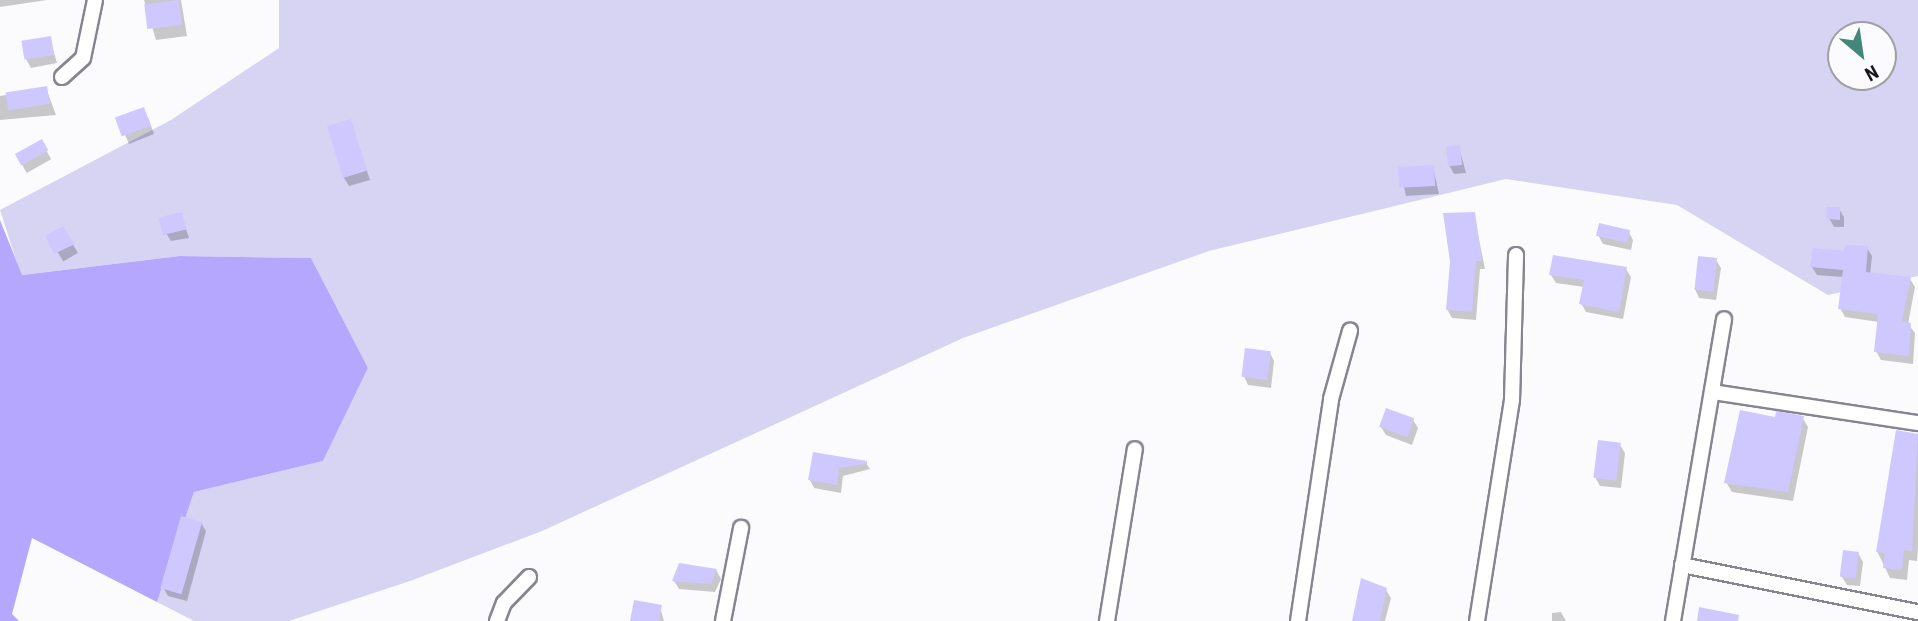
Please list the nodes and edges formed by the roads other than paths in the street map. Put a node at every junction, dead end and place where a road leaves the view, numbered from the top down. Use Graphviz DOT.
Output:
graph roads {
  1 [pos="95,0"];
  2 [pos="62,77"];
  3 [pos="1516,255"];
  4 [pos="1724,319"];
  5 [pos="1350,331"];
  6 [pos="1712,392"];
  7 [pos="1918,423"];
  8 [pos="1135,449"];
  9 [pos="741,528"];
  10 [pos="1682,565"];
  11 [pos="528,577"];
  12 [pos="1918,612"];
  13 [pos="497,621"];
  14 [pos="723,621"];
  15 [pos="1107,621"];
  16 [pos="1298,621"];
  17 [pos="1477,621"];
  18 [pos="1673,621"];
  1 -- 2 [label="street"];
  3 -- 17 [label="street"];
  4 -- 6 [label="street"];
  5 -- 16 [label="street"];
  6 -- 7 [label="street"];
  6 -- 10 [label="street"];
  8 -- 15 [label="street"];
  9 -- 14 [label="street"];
  10 -- 12 [label="street"];
  10 -- 18 [label="street"];
  11 -- 13 [label="street"];
}
